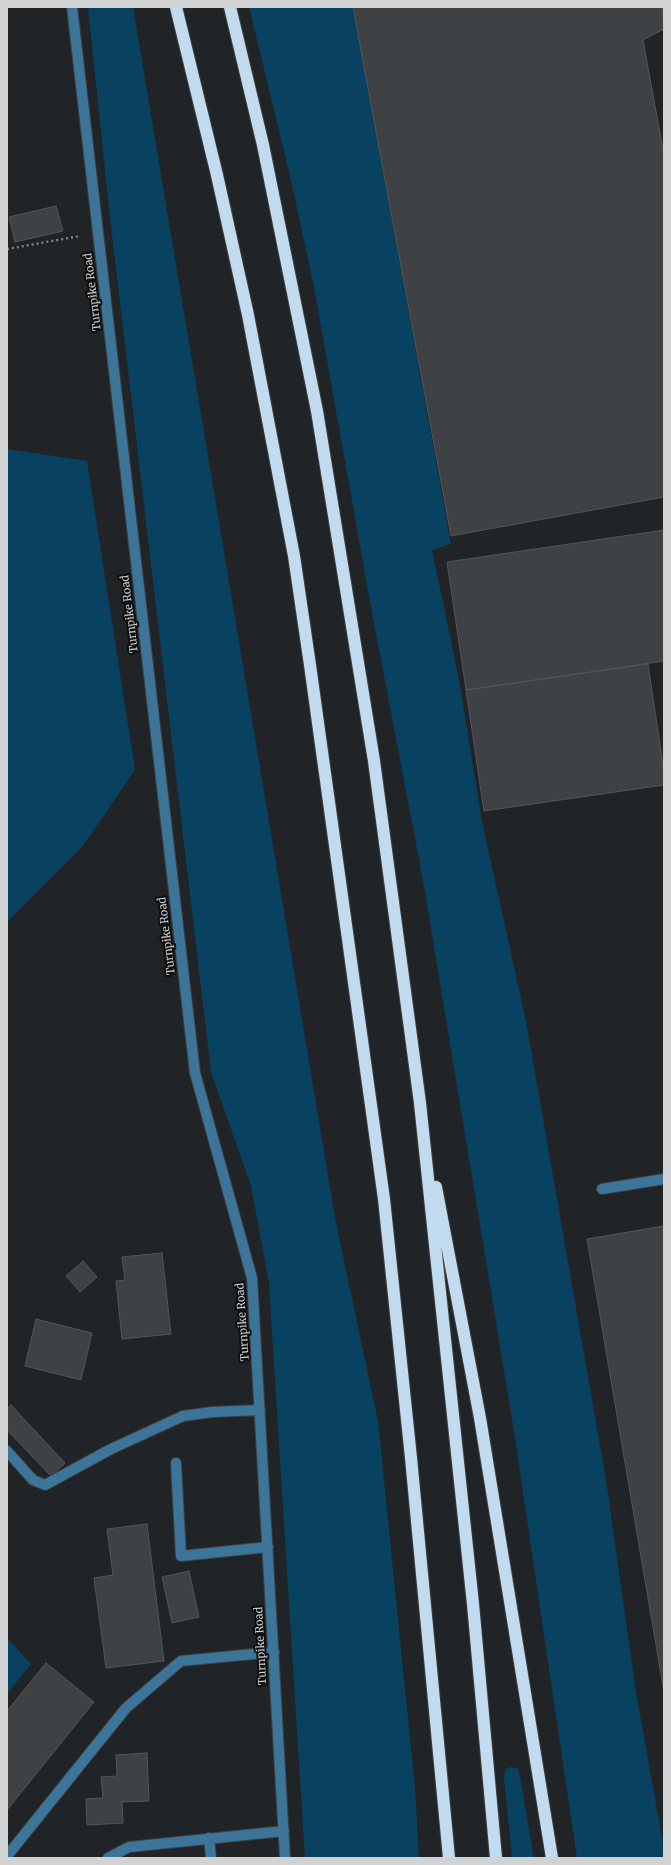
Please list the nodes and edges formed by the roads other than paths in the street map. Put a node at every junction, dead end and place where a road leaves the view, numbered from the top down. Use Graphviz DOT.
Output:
graph roads {
  1 [pos="72,7"];
  2 [pos="176,7"];
  3 [pos="230,7"];
  4 [pos="420,1103"];
  5 [pos="664,1179"];
  6 [pos="602,1189"];
  7 [pos="260,1410"];
  8 [pos="7,1451"];
  9 [pos="176,1462"];
  10 [pos="268,1548"];
  11 [pos="274,1652"];
  12 [pos="284,1831"];
  13 [pos="210,1838"];
  14 [pos="7,1856"];
  15 [pos="108,1858"];
  16 [pos="211,1858"];
  17 [pos="285,1858"];
  18 [pos="449,1858"];
  19 [pos="496,1858"];
  20 [pos="552,1858"];
  1 -- 7 [label="street, Turnpike Road"];
  2 -- 18 [label="highway"];
  3 -- 4 [label="highway"];
  4 -- 19 [label="highway"];
  4 -- 20 [label="highway"];
  5 -- 6 [label="street"];
  7 -- 8 [label="street"];
  7 -- 10 [label="street, Turnpike Road"];
  9 -- 10 [label="street"];
  10 -- 11 [label="street, Turnpike Road"];
  11 -- 12 [label="street, Turnpike Road"];
  11 -- 14 [label="street"];
  12 -- 13 [label="street"];
  12 -- 17 [label="street, Turnpike Road"];
  13 -- 15 [label="street"];
  13 -- 16 [label="street"];
}
